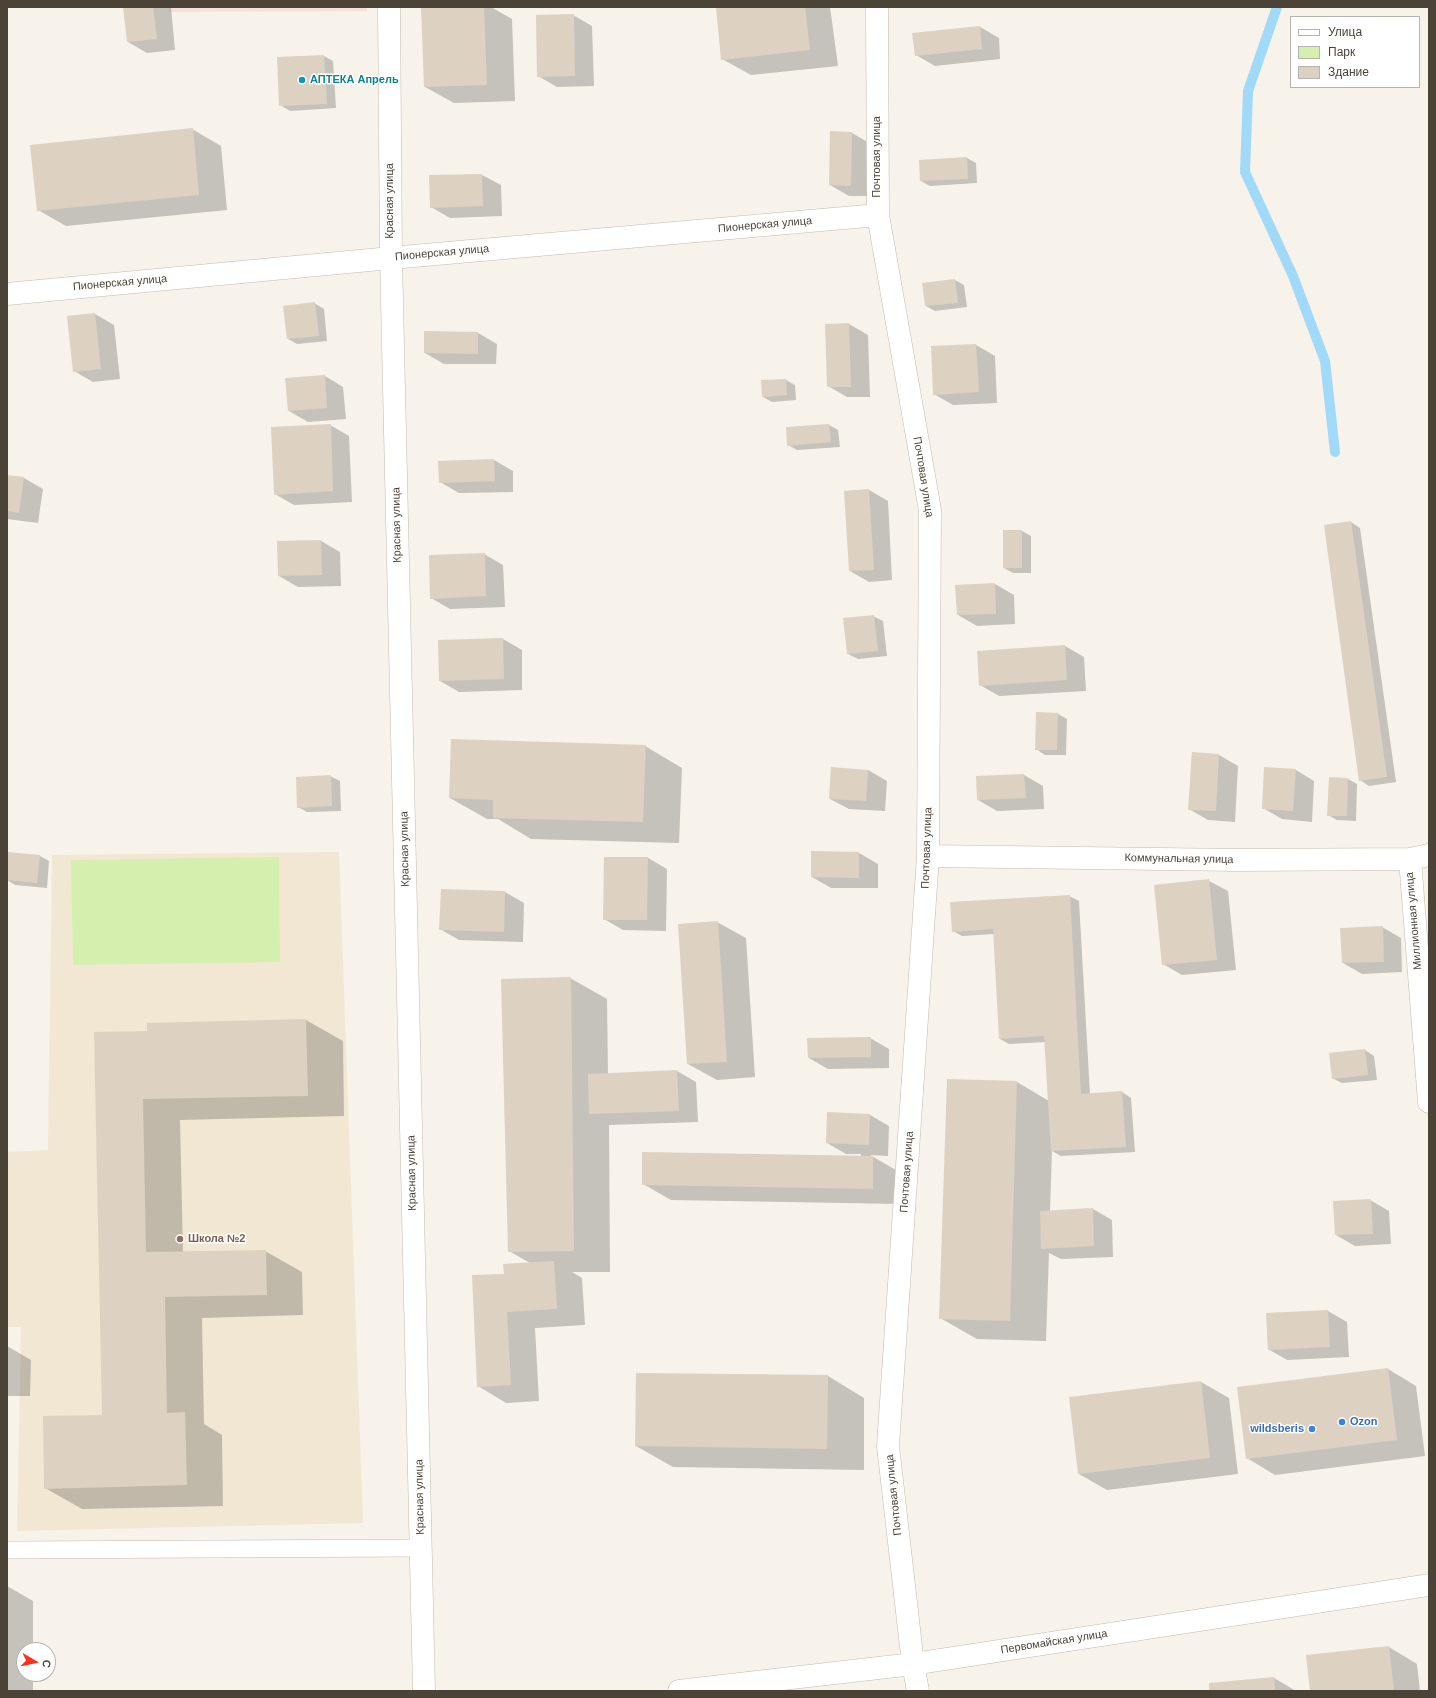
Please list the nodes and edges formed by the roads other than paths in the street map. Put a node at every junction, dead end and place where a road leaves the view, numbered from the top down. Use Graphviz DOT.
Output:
graph roads {
  1 [pos="389,7"];
  2 [pos="877,7"];
  3 [pos="878,215"];
  4 [pos="391,258"];
  5 [pos="7,294"];
  6 [pos="928,856"];
  7 [pos="1419,857"];
  8 [pos="1429,1102"];
  9 [pos="421,1548"];
  10 [pos="7,1550"];
  11 [pos="1429,1585"];
  12 [pos="913,1664"];
  13 [pos="424,1691"];
  14 [pos="679,1691"];
  15 [pos="918,1691"];
  1 -- 4 [label="street, Красная улица"];
  2 -- 3 [label="street, Почтовая улица"];
  3 -- 4 [label="street, Пионерская улица"];
  3 -- 6 [label="street, Почтовая улица"];
  4 -- 5 [label="street, Пионерская улица"];
  4 -- 9 [label="street, Красная улица"];
  6 -- 7 [label="street, Коммунальная улица"];
  6 -- 12 [label="street, Почтовая улица"];
  7 -- 8 [label="street, Миллионная улица"];
  9 -- 10 [label="lane"];
  9 -- 13 [label="street, Красная улица"];
  11 -- 12 [label="street, Первомайская улица"];
  12 -- 14 [label="street, Первомайская улица"];
  12 -- 15 [label="street, Почтовая улица"];
}
